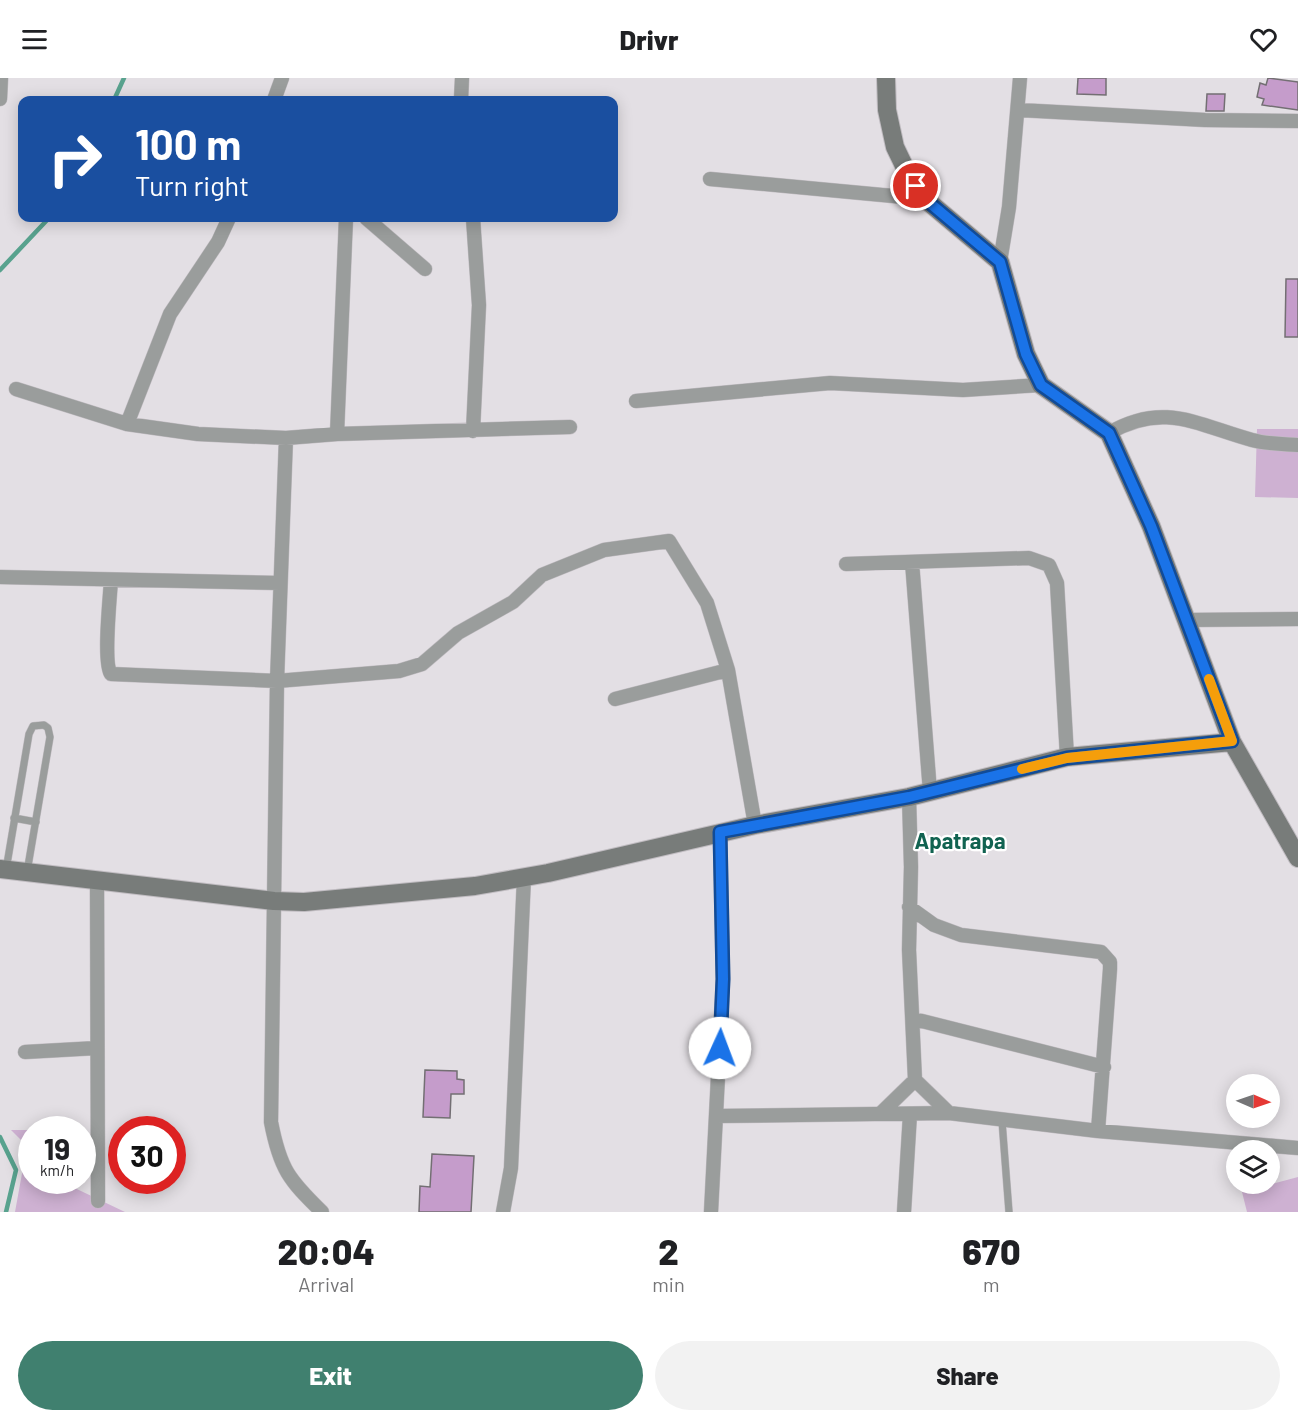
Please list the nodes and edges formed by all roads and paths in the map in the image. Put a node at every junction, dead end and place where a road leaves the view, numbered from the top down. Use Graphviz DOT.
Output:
graph roads {
  1 [pos="1,78"];
  2 [pos="282,78"];
  3 [pos="462,78"];
  4 [pos="886,78"];
  5 [pos="1020,78"];
  6 [pos="275,96"];
  7 [pos="461,96"];
  8 [pos="0,99"];
  9 [pos="1019,110"];
  10 [pos="1298,121"];
  11 [pos="710,178"];
  12 [pos="925,199"];
  13 [pos="226,222"];
  14 [pos="346,222"];
  15 [pos="371,222"];
  16 [pos="473,222"];
  17 [pos="1000,262"];
  18 [pos="425,269"];
  19 [pos="1041,385"];
  20 [pos="16,389"];
  21 [pos="636,401"];
  22 [pos="127,424"];
  23 [pos="570,427"];
  24 [pos="473,431"];
  25 [pos="1109,433"];
  26 [pos="337,434"];
  27 [pos="286,438"];
  28 [pos="1298,445"];
  29 [pos="912,562"];
  30 [pos="846,564"];
  31 [pos="0,577"];
  32 [pos="111,580"];
  33 [pos="280,583"];
  34 [pos="1298,619"];
  35 [pos="1186,620"];
  36 [pos="728,670"];
  37 [pos="277,681"];
  38 [pos="615,699"];
  39 [pos="1232,741"];
  40 [pos="1067,758"];
  41 [pos="930,792"];
  42 [pos="909,797"];
  43 [pos="14,818"];
  44 [pos="36,822"];
  45 [pos="755,825"];
  46 [pos="720,832"];
  47 [pos="1298,858"];
  48 [pos="3,869"];
  49 [pos="27,872"];
  50 [pos="524,877"];
  51 [pos="97,880"];
  52 [pos="274,901"];
  53 [pos="909,907"];
  54 [pos="914,1019"];
  55 [pos="98,1048"];
  56 [pos="25,1052"];
  57 [pos="1104,1067"];
  58 [pos="915,1080"];
  59 [pos="949,1113"];
  60 [pos="880,1114"];
  61 [pos="910,1114"];
  62 [pos="716,1116"];
  63 [pos="1002,1120"];
  64 [pos="1098,1131"];
  65 [pos="1298,1148"];
  66 [pos="98,1201"];
  67 [pos="322,1212"];
  68 [pos="503,1212"];
  69 [pos="711,1212"];
  70 [pos="904,1212"];
  71 [pos="1008,1212"];
  1 -- 8 [label="street"];
  2 -- 6 [label="street"];
  3 -- 7 [label="street"];
  4 -- 12 [label="street"];
  5 -- 9 [label="street"];
  9 -- 10 [label="street"];
  9 -- 17 [label="street"];
  11 -- 12 [label="street"];
  12 -- 17 [label="street"];
  13 -- 22 [label="street"];
  14 -- 26 [label="street"];
  15 -- 18 [label="street"];
  16 -- 24 [label="street"];
  17 -- 19 [label="street"];
  19 -- 21 [label="street"];
  19 -- 25 [label="street"];
  20 -- 22 [label="street"];
  22 -- 27 [label="street"];
  23 -- 24 [label="street"];
  24 -- 26 [label="street"];
  25 -- 28 [label="street"];
  25 -- 35 [label="street"];
  26 -- 27 [label="street"];
  27 -- 33 [label="street"];
  29 -- 30 [label="street"];
  29 -- 40 [label="street"];
  29 -- 41 [label="street"];
  31 -- 32 [label="street"];
  32 -- 33 [label="street"];
  32 -- 37 [label="street"];
  33 -- 37 [label="street"];
  34 -- 35 [label="street"];
  35 -- 39 [label="street"];
  36 -- 37 [label="street"];
  36 -- 38 [label="street"];
  36 -- 45 [label="street"];
  37 -- 52 [label="street"];
  39 -- 40 [label="street"];
  39 -- 47 [label="street"];
  40 -- 41 [label="street"];
  41 -- 42 [label="street"];
  42 -- 45 [label="street"];
  42 -- 53 [label="street"];
  43 -- 44 [label="lane"];
  43 -- 44 [label="lane"];
  43 -- 48 [label="lane"];
  44 -- 49 [label="lane"];
  45 -- 46 [label="street"];
  46 -- 50 [label="street"];
  46 -- 62 [label="street"];
  48 -- 49 [label="street"];
  49 -- 51 [label="street"];
  50 -- 52 [label="street"];
  50 -- 68 [label="street"];
  51 -- 52 [label="street"];
  51 -- 55 [label="street"];
  52 -- 67 [label="street"];
  53 -- 54 [label="street"];
  53 -- 57 [label="street"];
  54 -- 57 [label="street"];
  54 -- 58 [label="street"];
  55 -- 56 [label="street"];
  55 -- 66 [label="street"];
  57 -- 64 [label="street"];
  58 -- 59 [label="street"];
  58 -- 60 [label="street"];
  59 -- 61 [label="street"];
  59 -- 63 [label="street"];
  60 -- 61 [label="street"];
  60 -- 62 [label="street"];
  61 -- 70 [label="street"];
  62 -- 69 [label="street"];
  63 -- 64 [label="street"];
  63 -- 71 [label="lane"];
  64 -- 65 [label="street"];
}
